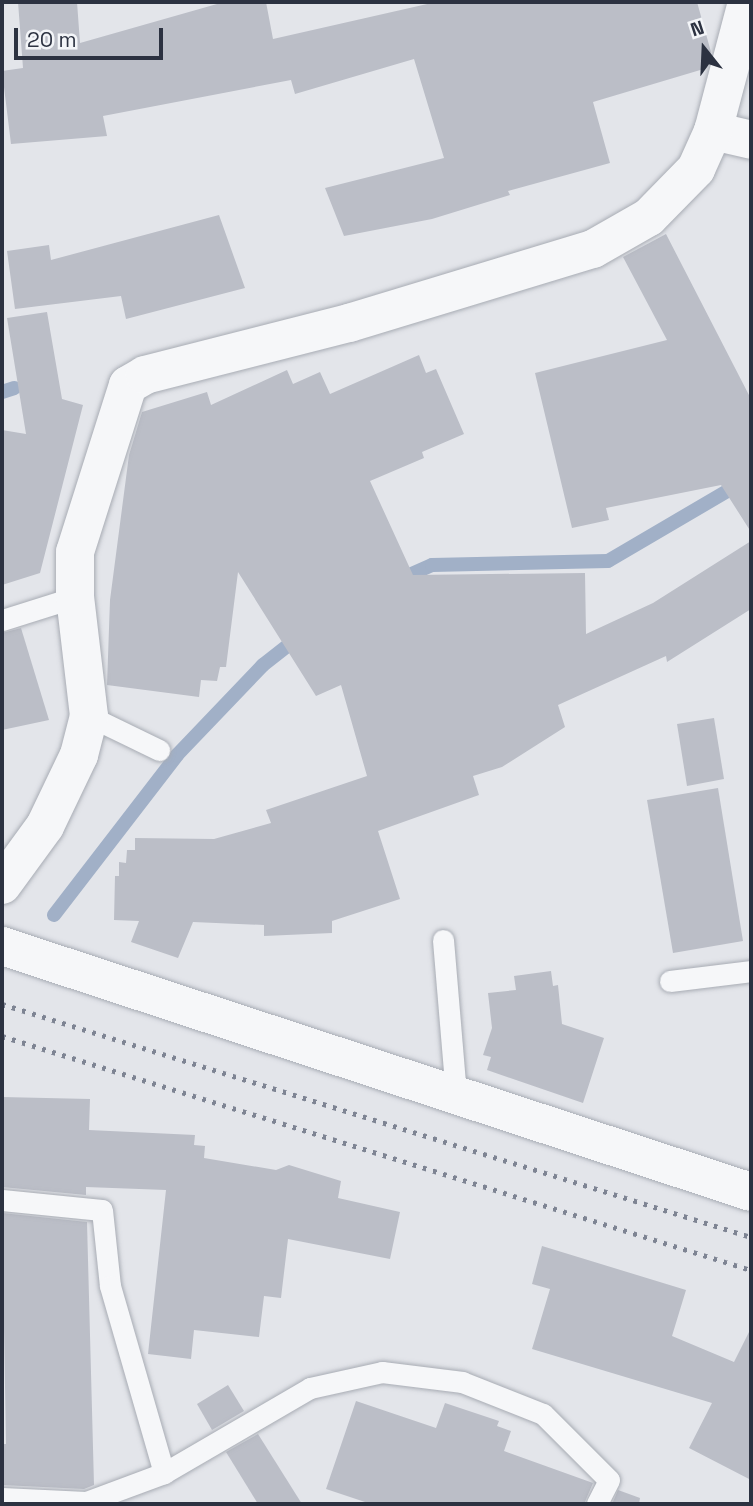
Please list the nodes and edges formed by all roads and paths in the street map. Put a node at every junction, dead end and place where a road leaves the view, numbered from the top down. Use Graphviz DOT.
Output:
graph roads {
  1 [pos="747,2"];
  2 [pos="713,131"];
  3 [pos="751,140"];
  4 [pos="75,597"];
  5 [pos="2,620"];
  6 [pos="89,716"];
  7 [pos="159,750"];
  8 [pos="2,885"];
  9 [pos="443,940"];
  10 [pos="2,946"];
  11 [pos="751,971"];
  12 [pos="670,981"];
  13 [pos="456,1094"];
  14 [pos="751,1192"];
  15 [pos="2,1200"];
  16 [pos="164,1473"];
  17 [pos="2,1498"];
  18 [pos="597,1504"];
  1 -- 2 [label="street"];
  2 -- 3 [label="street"];
  2 -- 4 [label="street"];
  4 -- 5 [label="lane"];
  4 -- 6 [label="street"];
  6 -- 7 [label="lane"];
  6 -- 8 [label="street"];
  9 -- 13 [label="lane"];
  10 -- 13 [label="street"];
  11 -- 12 [label="lane"];
  13 -- 14 [label="street"];
  15 -- 16 [label="lane"];
  16 -- 17 [label="lane"];
  16 -- 18 [label="lane"];
}
